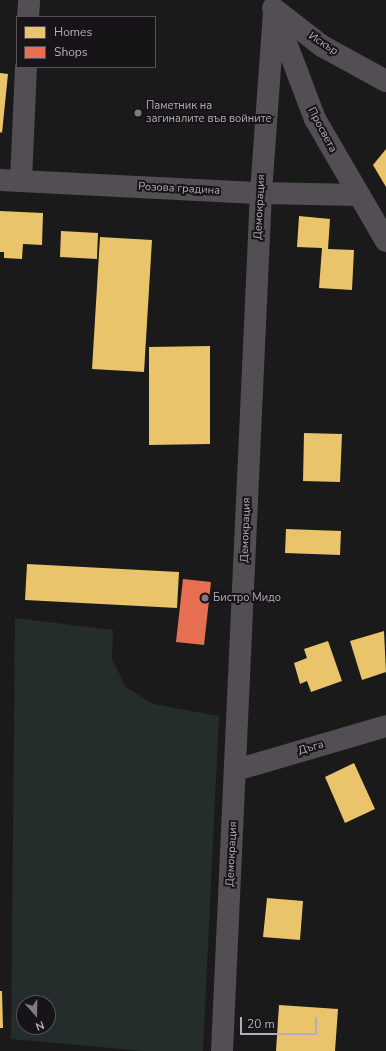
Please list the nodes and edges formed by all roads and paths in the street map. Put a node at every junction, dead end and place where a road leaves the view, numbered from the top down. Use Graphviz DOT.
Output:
graph roads {
  1 [pos="270,5"];
  2 [pos="26,68"];
  3 [pos="386,81"];
  4 [pos="11,181"];
  5 [pos="261,193"];
  6 [pos="358,194"];
  7 [pos="386,241"];
  8 [pos="386,726"];
  9 [pos="236,770"];
  10 [pos="222,1051"];
  1 -- 3 [label="street, Искър"];
  1 -- 5 [label="street, Демокрация"];
  1 -- 6 [label="street, Просвета"];
  2 -- 4 [label="street"];
  4 -- 5 [label="street, Розова градина"];
  5 -- 6 [label="street, Розова градина"];
  5 -- 9 [label="street, Демокрация"];
  6 -- 7 [label="street, Просвета"];
  8 -- 9 [label="street, Дъга"];
  9 -- 10 [label="street, Демокрация"];
}
